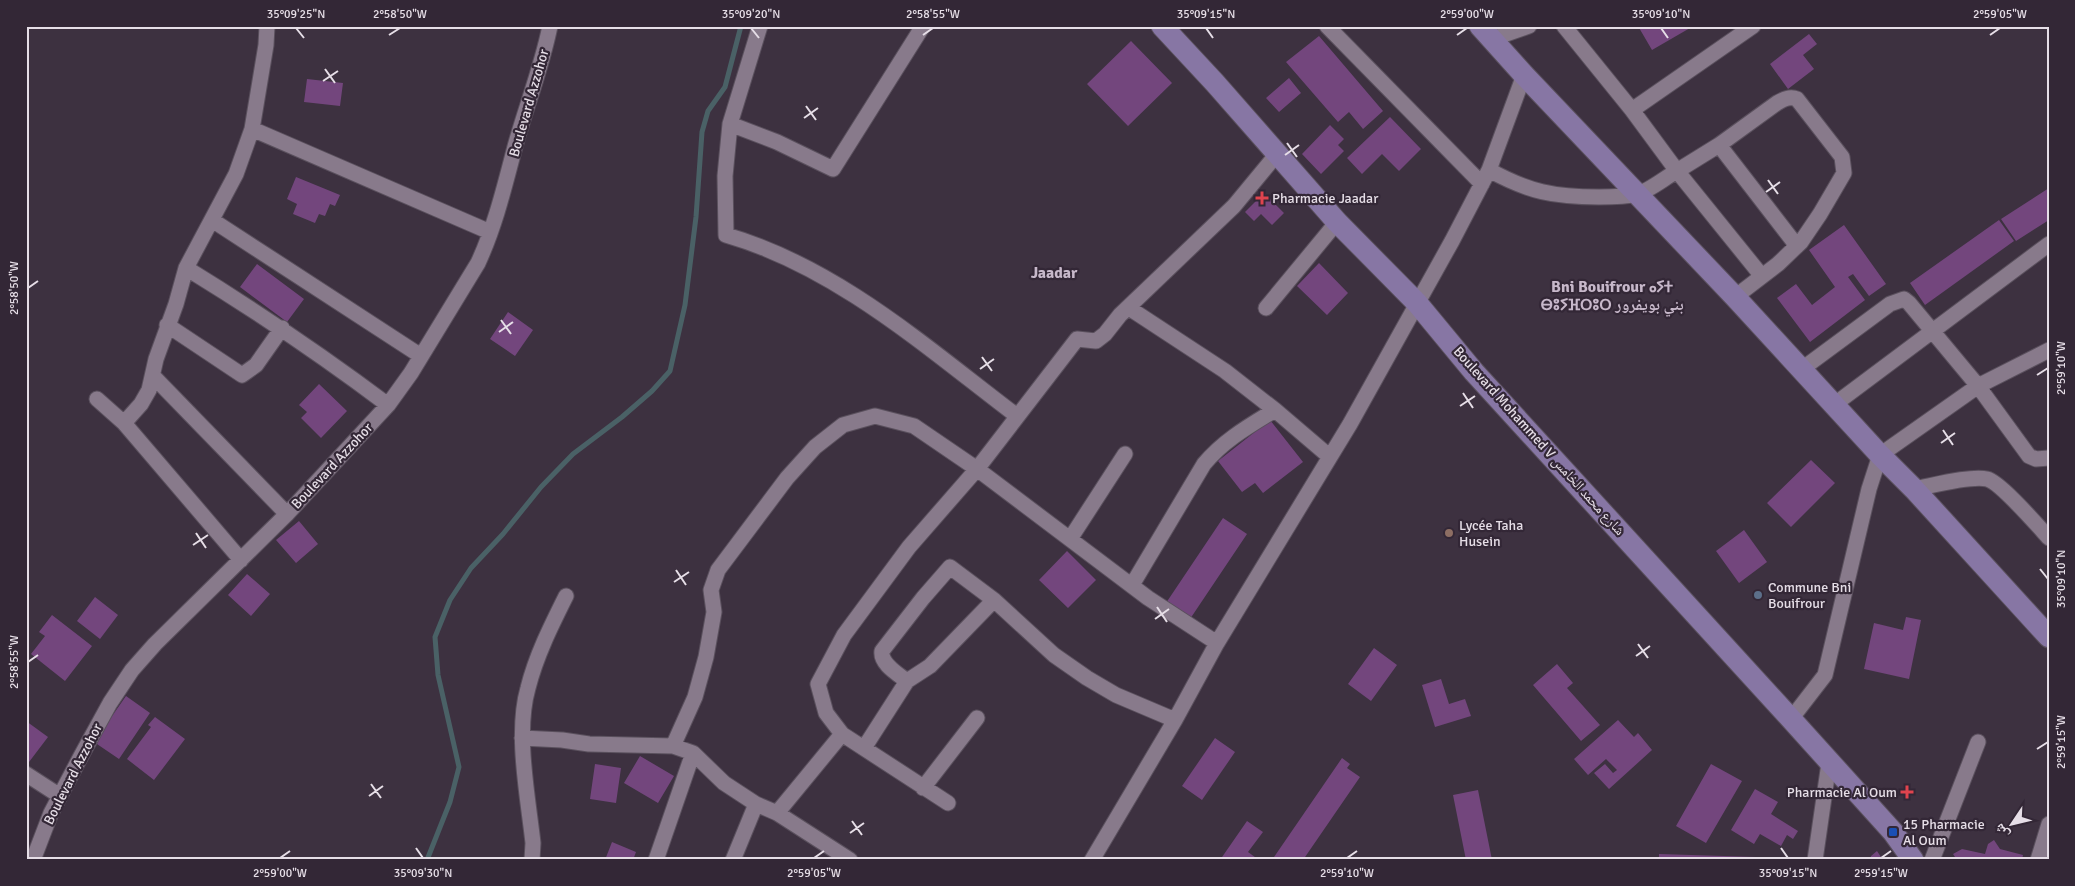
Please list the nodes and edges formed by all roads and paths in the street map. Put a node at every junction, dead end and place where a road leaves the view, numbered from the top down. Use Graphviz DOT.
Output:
graph roads {
  1 [pos="267,26"];
  2 [pos="550,26"];
  3 [pos="760,26"];
  4 [pos="1162,26"];
  5 [pos="1327,26"];
  6 [pos="1529,26"];
  7 [pos="1564,26"];
  8 [pos="1753,26"];
  9 [pos="916,28"];
  10 [pos="1486,33"];
  11 [pos="1524,75"];
  12 [pos="1632,110"];
  13 [pos="730,124"];
  14 [pos="252,129"];
  15 [pos="1719,145"];
  16 [pos="1277,154"];
  17 [pos="1489,170"];
  18 [pos="1677,171"];
  19 [pos="1482,184"];
  20 [pos="1639,194"];
  21 [pos="212,220"];
  22 [pos="1337,222"];
  23 [pos="490,232"];
  24 [pos="2049,244"];
  25 [pos="1797,246"];
  26 [pos="186,268"];
  27 [pos="1762,275"];
  28 [pos="1735,297"];
  29 [pos="1417,302"];
  30 [pos="1129,308"];
  31 [pos="1266,308"];
  32 [pos="168,325"];
  33 [pos="282,328"];
  34 [pos="1932,331"];
  35 [pos="2049,350"];
  36 [pos="421,356"];
  37 [pos="1802,369"];
  38 [pos="153,376"];
  39 [pos="1978,386"];
  40 [pos="97,399"];
  41 [pos="1835,404"];
  42 [pos="388,405"];
  43 [pos="1275,410"];
  44 [pos="1017,416"];
  45 [pos="124,423"];
  46 [pos="1126,454"];
  47 [pos="1880,455"];
  48 [pos="1330,457"];
  49 [pos="2049,458"];
  50 [pos="977,469"];
  51 [pos="1914,489"];
  52 [pos="287,514"];
  53 [pos="2049,538"];
  54 [pos="1070,539"];
  55 [pos="241,560"];
  56 [pos="1132,585"];
  57 [pos="566,596"];
  58 [pos="994,600"];
  59 [pos="2049,638"];
  60 [pos="1217,642"];
  61 [pos="907,681"];
  62 [pos="977,718"];
  63 [pos="1791,719"];
  64 [pos="1175,720"];
  65 [pos="842,734"];
  66 [pos="522,738"];
  67 [pos="1978,742"];
  68 [pos="673,746"];
  69 [pos="864,748"];
  70 [pos="693,753"];
  71 [pos="1829,763"];
  72 [pos="26,774"];
  73 [pos="923,788"];
  74 [pos="60,796"];
  75 [pos="948,803"];
  76 [pos="756,804"];
  77 [pos="777,813"];
  78 [pos="2049,824"];
  79 [pos="33,860"];
  80 [pos="532,860"];
  81 [pos="656,860"];
  82 [pos="733,860"];
  83 [pos="850,860"];
  84 [pos="1092,860"];
  85 [pos="1815,860"];
  86 [pos="1913,860"];
  87 [pos="1932,860"];
  88 [pos="2038,860"];
  1 -- 14 [label="street"];
  2 -- 23 [label="street, Boulevard Azzohor"];
  3 -- 13 [label="street"];
  4 -- 16 [label="main road, Boulevard Mohammed V شارع محمد الخامس"];
  5 -- 19 [label="street"];
  6 -- 10 [label="street"];
  7 -- 12 [label="street"];
  8 -- 12 [label="street"];
  9 -- 13 [label="street"];
  10 -- 11 [label="main road"];
  11 -- 17 [label="street"];
  11 -- 20 [label="main road"];
  12 -- 18 [label="street"];
  13 -- 44 [label="street"];
  14 -- 21 [label="street"];
  14 -- 23 [label="street"];
  15 -- 18 [label="street"];
  15 -- 25 [label="street"];
  15 -- 25 [label="street"];
  16 -- 22 [label="main road, Boulevard Mohammed V شارع محمد الخامس"];
  16 -- 30 [label="street"];
  17 -- 19 [label="street"];
  17 -- 20 [label="street"];
  18 -- 20 [label="street"];
  18 -- 27 [label="street"];
  19 -- 29 [label="street"];
  20 -- 28 [label="main road"];
  21 -- 26 [label="street"];
  21 -- 36 [label="street"];
  22 -- 29 [label="main road, Boulevard Mohammed V شارع محمد الخامس"];
  22 -- 31 [label="street"];
  23 -- 36 [label="street, Boulevard Azzohor"];
  24 -- 34 [label="street"];
  25 -- 27 [label="street"];
  26 -- 32 [label="street"];
  26 -- 33 [label="street"];
  27 -- 28 [label="street"];
  28 -- 37 [label="main road"];
  29 -- 48 [label="street"];
  29 -- 63 [label="main road, Boulevard Mohammed V شارع محمد الخامس"];
  30 -- 43 [label="street"];
  30 -- 44 [label="street"];
  32 -- 33 [label="street"];
  32 -- 38 [label="street"];
  33 -- 42 [label="street"];
  34 -- 37 [label="street"];
  34 -- 39 [label="street"];
  34 -- 41 [label="street"];
  35 -- 39 [label="street"];
  36 -- 42 [label="street, Boulevard Azzohor"];
  37 -- 41 [label="main road"];
  38 -- 45 [label="street"];
  38 -- 52 [label="street"];
  39 -- 47 [label="street"];
  39 -- 49 [label="street"];
  40 -- 45 [label="street"];
  41 -- 47 [label="main road"];
  42 -- 52 [label="street, Boulevard Azzohor"];
  43 -- 48 [label="street"];
  43 -- 56 [label="street"];
  44 -- 50 [label="street"];
  45 -- 55 [label="street"];
  46 -- 54 [label="street"];
  47 -- 51 [label="main road"];
  47 -- 63 [label="street"];
  48 -- 60 [label="street"];
  50 -- 54 [label="street"];
  50 -- 65 [label="street"];
  50 -- 68 [label="street"];
  51 -- 53 [label="street"];
  51 -- 59 [label="main road"];
  52 -- 55 [label="street, Boulevard Azzohor"];
  54 -- 56 [label="street"];
  55 -- 74 [label="street, Boulevard Azzohor"];
  56 -- 60 [label="street"];
  57 -- 66 [label="street"];
  58 -- 61 [label="street"];
  58 -- 61 [label="street"];
  58 -- 64 [label="street"];
  60 -- 64 [label="street"];
  61 -- 69 [label="street"];
  62 -- 73 [label="street"];
  63 -- 71 [label="main road, Boulevard Mohammed V شارع محمد الخامس"];
  64 -- 84 [label="street"];
  65 -- 69 [label="street"];
  65 -- 77 [label="street"];
  66 -- 68 [label="street"];
  66 -- 80 [label="street"];
  67 -- 87 [label="street"];
  68 -- 70 [label="street"];
  69 -- 73 [label="street"];
  70 -- 76 [label="street"];
  70 -- 81 [label="street"];
  71 -- 85 [label="street"];
  71 -- 86 [label="main road, Boulevard Mohammed V شارع محمد الخامس"];
  72 -- 74 [label="street"];
  73 -- 75 [label="street"];
  74 -- 79 [label="street, Boulevard Azzohor"];
  76 -- 77 [label="street"];
  76 -- 82 [label="street"];
  77 -- 83 [label="street"];
  78 -- 88 [label="street"];
}
